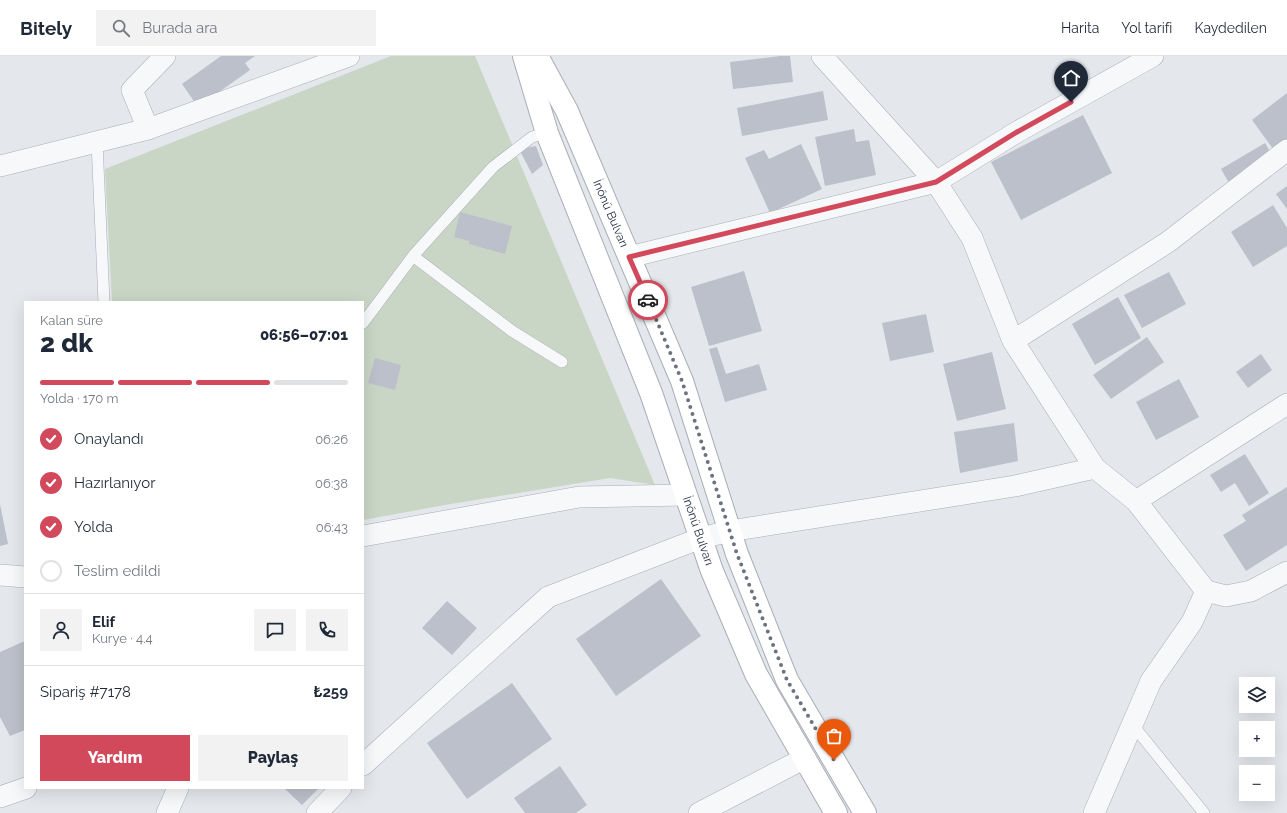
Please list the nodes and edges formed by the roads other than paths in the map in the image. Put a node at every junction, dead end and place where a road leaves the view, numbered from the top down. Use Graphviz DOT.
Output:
graph roads {
  1 [pos="165,56"];
  2 [pos="524,56"];
  3 [pos="537,56"];
  4 [pos="822,56"];
  5 [pos="1153,56"];
  6 [pos="335,58"];
  7 [pos="148,129"];
  8 [pos="547,133"];
  9 [pos="97,142"];
  10 [pos="1287,150"];
  11 [pos="0,166"];
  12 [pos="936,182"];
  13 [pos="413,256"];
  14 [pos="629,257"];
  15 [pos="104,301"];
  16 [pos="364,322"];
  17 [pos="1013,340"];
  18 [pos="562,362"];
  19 [pos="1287,404"];
  20 [pos="1095,468"];
  21 [pos="686,495"];
  22 [pos="1136,501"];
  23 [pos="730,531"];
  24 [pos="364,536"];
  25 [pos="701,538"];
  26 [pos="1287,573"];
  27 [pos="0,576"];
  28 [pos="24,577"];
  29 [pos="1206,591"];
  30 [pos="1132,724"];
  31 [pos="804,758"];
  32 [pos="364,764"];
  33 [pos="24,789"];
  34 [pos="178,789"];
  35 [pos="339,789"];
  36 [pos="0,797"];
  37 [pos="167,813"];
  38 [pos="317,813"];
  39 [pos="699,813"];
  40 [pos="836,813"];
  41 [pos="865,813"];
  42 [pos="1094,813"];
  43 [pos="1204,813"];
  1 -- 7 [label="street"];
  2 -- 8 [label="main road, İnönü Bulvarı"];
  3 -- 14 [label="main road, İnönü Bulvarı"];
  4 -- 12 [label="street"];
  5 -- 12 [label="street"];
  6 -- 7 [label="street"];
  7 -- 9 [label="street"];
  8 -- 13 [label="lane"];
  8 -- 21 [label="main road, İnönü Bulvarı"];
  9 -- 11 [label="street"];
  9 -- 15 [label="lane"];
  10 -- 17 [label="street"];
  12 -- 14 [label="street"];
  12 -- 17 [label="street"];
  13 -- 16 [label="lane"];
  13 -- 18 [label="lane"];
  14 -- 23 [label="main road, İnönü Bulvarı"];
  17 -- 20 [label="street"];
  19 -- 22 [label="street"];
  20 -- 22 [label="street"];
  20 -- 23 [label="street"];
  21 -- 24 [label="street"];
  21 -- 25 [label="main road, İnönü Bulvarı"];
  22 -- 29 [label="street"];
  23 -- 25 [label="street"];
  23 -- 41 [label="main road, İnönü Bulvarı"];
  25 -- 31 [label="main road, İnönü Bulvarı"];
  25 -- 32 [label="street"];
  26 -- 29 [label="street"];
  27 -- 28 [label="street"];
  29 -- 30 [label="street"];
  30 -- 42 [label="street"];
  30 -- 43 [label="lane"];
  31 -- 39 [label="street"];
  31 -- 40 [label="main road, İnönü Bulvarı"];
  33 -- 36 [label="street"];
  34 -- 37 [label="street"];
  35 -- 38 [label="street"];
}
